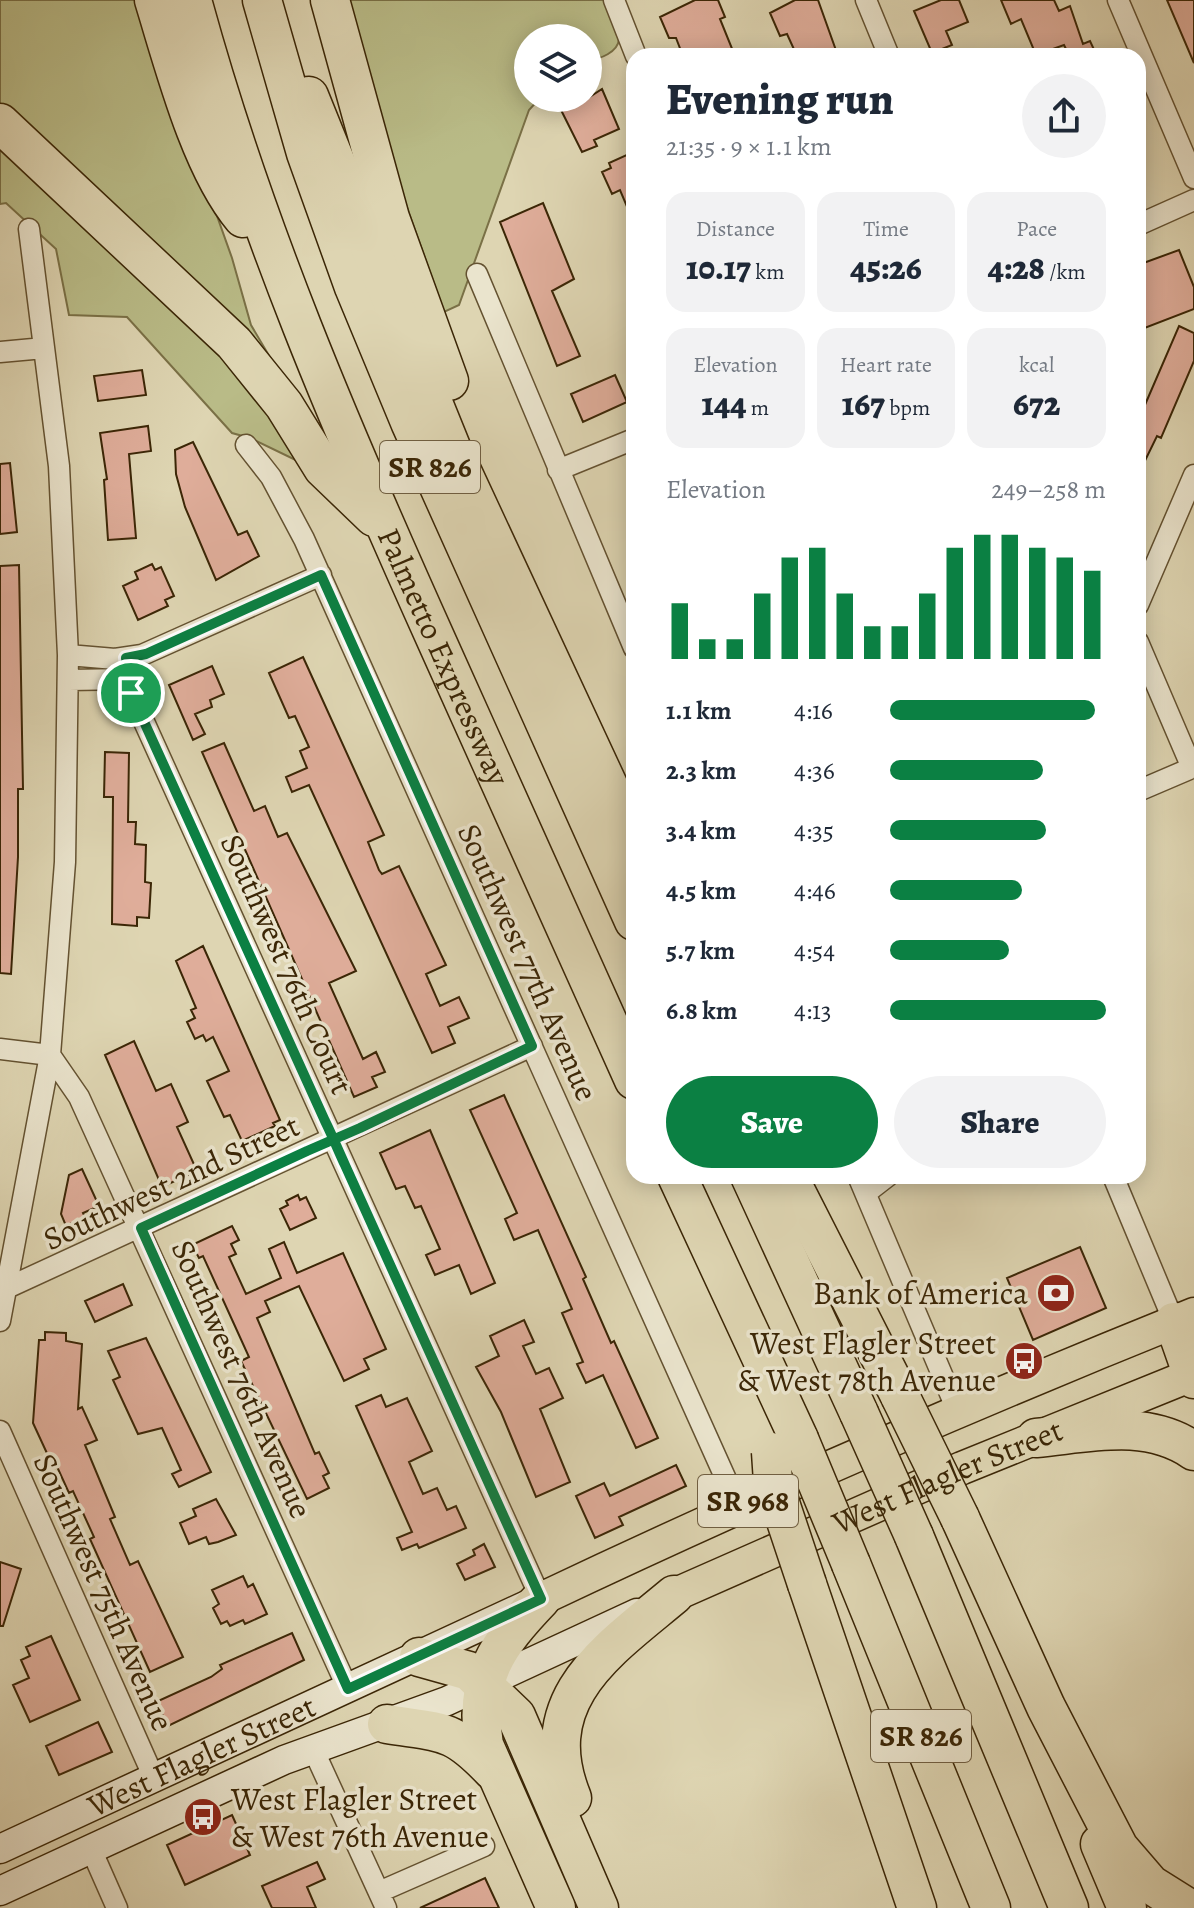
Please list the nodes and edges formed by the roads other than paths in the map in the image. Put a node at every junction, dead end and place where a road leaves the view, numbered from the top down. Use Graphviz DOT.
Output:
graph roads {
  1 [pos="154,0"];
  2 [pos="192,0"];
  3 [pos="264,0"];
  4 [pos="330,0"];
  5 [pos="614,0"];
  6 [pos="866,0"];
  7 [pos="1118,0"];
  8 [pos="633,48"];
  9 [pos="886,48"];
  10 [pos="1138,48"];
  11 [pos="1146,66"];
  12 [pos="0,123"];
  13 [pos="1194,178"];
  14 [pos="1194,200"];
  15 [pos="1146,221"];
  16 [pos="29,229"];
  17 [pos="272,254"];
  18 [pos="477,274"];
  19 [pos="44,348"];
  20 [pos="0,352"];
  21 [pos="626,442"];
  22 [pos="246,445"];
  23 [pos="558,470"];
  24 [pos="1194,475"];
  25 [pos="386,529"];
  26 [pos="321,575"];
  27 [pos="1146,586"];
  28 [pos="626,629"];
  29 [pos="68,655"];
  30 [pos="126,658"];
  31 [pos="1146,660"];
  32 [pos="554,665"];
  33 [pos="129,679"];
  34 [pos="69,680"];
  35 [pos="1193,768"];
  36 [pos="1146,788"];
  37 [pos="626,823"];
  38 [pos="626,903"];
  39 [pos="532,1046"];
  40 [pos="0,1049"];
  41 [pos="50,1055"];
  42 [pos="626,1062"];
  43 [pos="334,1140"];
  44 [pos="681,1184"];
  45 [pos="754,1184"];
  46 [pos="792,1184"];
  47 [pos="1117,1184"];
  48 [pos="862,1185"];
  49 [pos="141,1228"];
  50 [pos="7,1288"];
  51 [pos="0,1321"];
  52 [pos="1187,1324"];
  53 [pos="1194,1376"];
  54 [pos="957,1410"];
  55 [pos="0,1431"];
  56 [pos="1036,1438"];
  57 [pos="785,1446"];
  58 [pos="1194,1451"];
  59 [pos="738,1506"];
  60 [pos="674,1595"];
  61 [pos="541,1599"];
  62 [pos="419,1657"];
  63 [pos="485,1685"];
  64 [pos="348,1689"];
  65 [pos="1046,1707"];
  66 [pos="853,1719"];
  67 [pos="387,1724"];
  68 [pos="313,1749"];
  69 [pos="496,1773"];
  70 [pos="154,1778"];
  71 [pos="107,1800"];
  72 [pos="484,1846"];
  73 [pos="0,1849"];
  74 [pos="91,1849"];
  75 [pos="579,1860"];
  76 [pos="0,1891"];
  77 [pos="383,1900"];
  78 [pos="117,1908"];
  79 [pos="556,1908"];
  80 [pos="599,1908"];
  81 [pos="892,1908"];
  82 [pos="917,1908"];
  83 [pos="991,1908"];
  84 [pos="1069,1908"];
  85 [pos="1127,1908"];
  86 [pos="1188,1908"];
  1 -- 17 [label="highway"];
  2 -- 17 [label="highway, Palmetto Expressway / SR 826"];
  3 -- 32 [label="highway"];
  3 -- 38 [label="highway, Palmetto Expressway / SR 826"];
  4 -- 32 [label="highway"];
  5 -- 8 [label="street"];
  6 -- 9 [label="street"];
  7 -- 10 [label="street"];
  11 -- 13 [label="street"];
  12 -- 25 [label="highway"];
  14 -- 15 [label="street"];
  16 -- 19 [label="street"];
  17 -- 25 [label="highway, Palmetto Expressway / SR 826"];
  18 -- 23 [label="street"];
  19 -- 20 [label="street"];
  19 -- 29 [label="street"];
  21 -- 23 [label="street"];
  22 -- 26 [label="street, Southwest 77th Avenue"];
  23 -- 28 [label="street"];
  24 -- 27 [label="street"];
  25 -- 42 [label="highway, Palmetto Expressway / SR 826"];
  26 -- 30 [label="street"];
  26 -- 39 [label="street, Southwest 77th Avenue"];
  29 -- 30 [label="street"];
  29 -- 34 [label="street"];
  30 -- 33 [label="street, Southwest 76th Court"];
  31 -- 35 [label="street"];
  32 -- 37 [label="highway"];
  33 -- 34 [label="street"];
  33 -- 43 [label="street, Southwest 76th Court"];
  34 -- 41 [label="street"];
  35 -- 36 [label="street"];
  39 -- 43 [label="street, Southwest 2nd Street"];
  39 -- 59 [label="street, Southwest 77th Avenue"];
  40 -- 41 [label="street"];
  41 -- 49 [label="street, Southwest 76th Avenue"];
  41 -- 50 [label="street"];
  43 -- 49 [label="street, Southwest 2nd Street"];
  43 -- 61 [label="street, Southwest 76th Court"];
  44 -- 57 [label="highway, SR 826"];
  45 -- 84 [label="highway, SR 826, bridge"];
  46 -- 65 [label="highway, bridge"];
  47 -- 52 [label="street"];
  48 -- 54 [label="street"];
  49 -- 50 [label="street, Southwest 2nd Street"];
  49 -- 64 [label="street, Southwest 76th Avenue"];
  50 -- 51 [label="street"];
  52 -- 53 [label="highway"];
  52 -- 54 [label="main road, West Flagler Street / SR 968"];
  53 -- 56 [label="main road, West Flagler Street / SR 968"];
  54 -- 59 [label="main road, West Flagler Street / SR 968"];
  55 -- 70 [label="street, Southwest 75th Avenue"];
  56 -- 58 [label="highway"];
  56 -- 60 [label="main road, West Flagler Street / SR 968"];
  57 -- 66 [label="highway, bridge"];
  57 -- 83 [label="highway, SR 826, bridge"];
  59 -- 61 [label="main road, West Flagler Street / SR 968"];
  60 -- 63 [label="main road, West Flagler Street / SR 968"];
  60 -- 75 [label="highway"];
  61 -- 62 [label="main road, West Flagler Street / SR 968"];
  61 -- 63 [label="highway"];
  62 -- 63 [label="highway"];
  62 -- 64 [label="main road, West Flagler Street / SR 968"];
  63 -- 67 [label="main road, West Flagler Street / SR 968"];
  63 -- 69 [label="highway"];
  63 -- 75 [label="highway"];
  64 -- 68 [label="main road"];
  64 -- 70 [label="main road, West Flagler Street / SR 968"];
  65 -- 85 [label="highway"];
  65 -- 86 [label="highway"];
  66 -- 81 [label="highway"];
  66 -- 82 [label="highway"];
  67 -- 68 [label="main road, West Flagler Street / SR 968"];
  67 -- 69 [label="highway"];
  68 -- 74 [label="main road, West Flagler Street / SR 968"];
  68 -- 77 [label="street"];
  69 -- 79 [label="highway"];
  70 -- 71 [label="main road, West Flagler Street / SR 968"];
  71 -- 73 [label="main road, West Flagler Street / SR 968"];
  71 -- 74 [label="main road"];
  72 -- 77 [label="street"];
  74 -- 76 [label="main road, West Flagler Street / SR 968"];
  74 -- 78 [label="street"];
  75 -- 80 [label="highway"];
}
